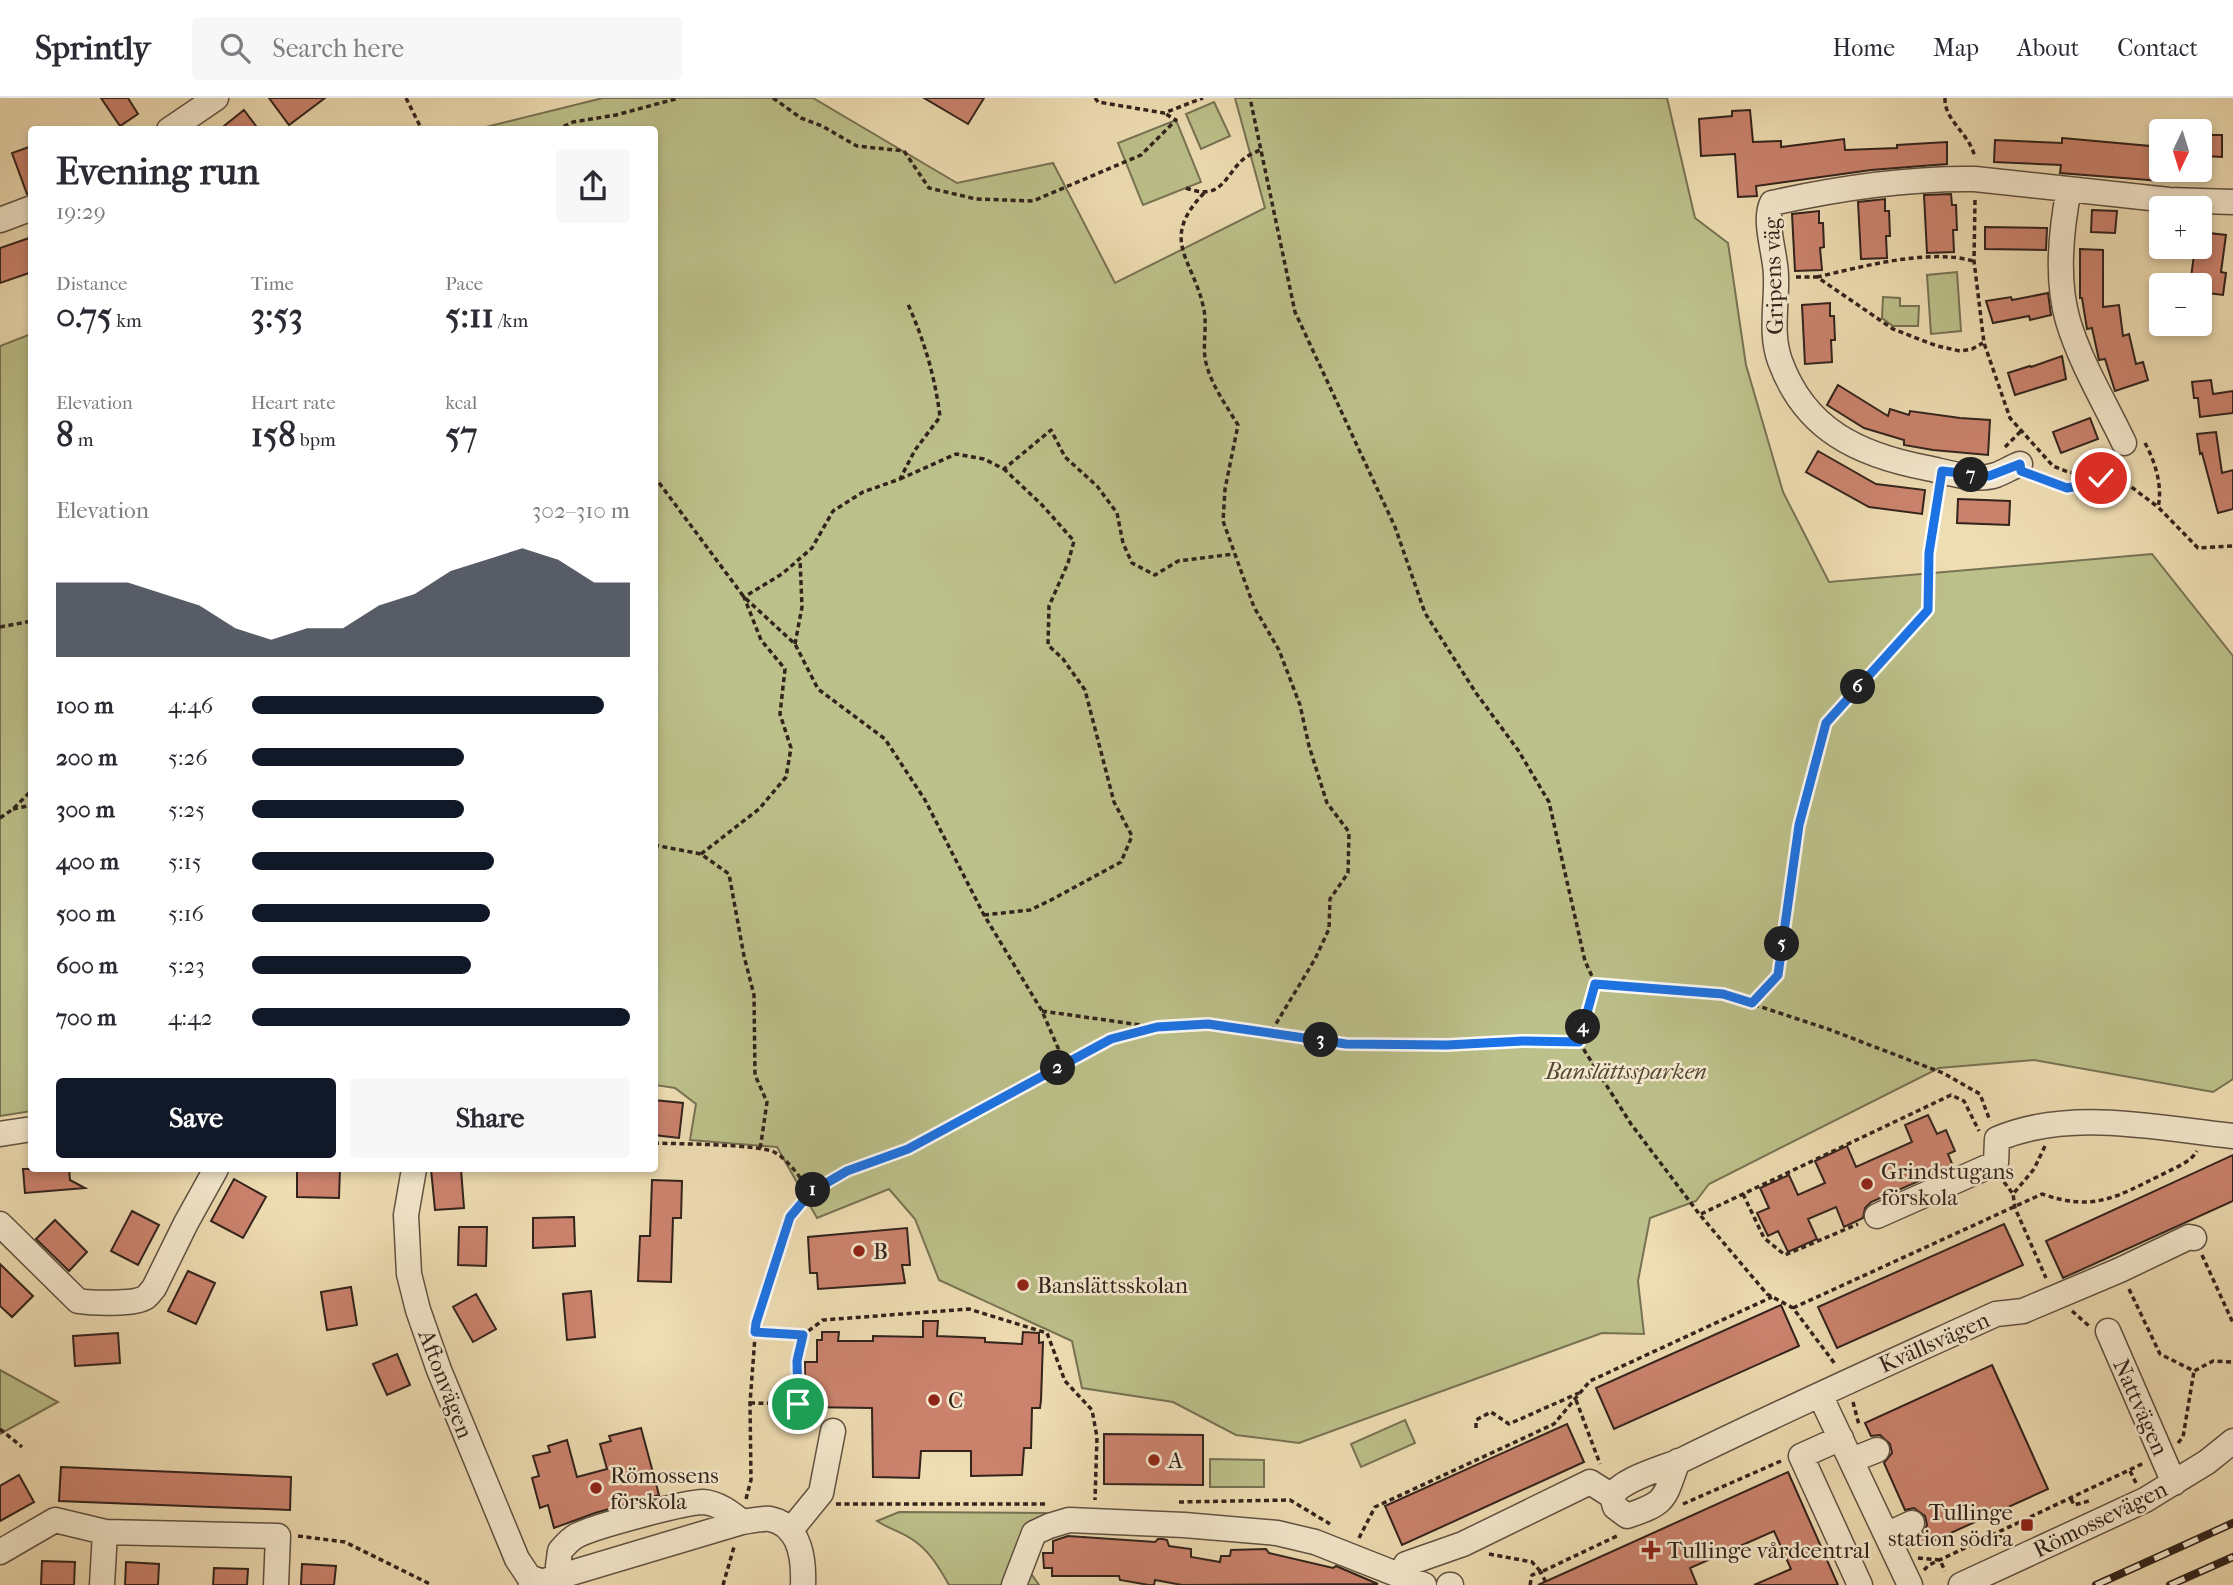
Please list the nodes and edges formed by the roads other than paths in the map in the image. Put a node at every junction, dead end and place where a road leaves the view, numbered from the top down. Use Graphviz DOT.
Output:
graph roads {
  1 [pos="216,98"];
  2 [pos="175,126"];
  3 [pos="2069,188"];
  4 [pos="2233,202"];
  5 [pos="28,210"];
  6 [pos="0,220"];
  7 [pos="2124,443"];
  8 [pos="2016,452"];
  9 [pos="28,1130"];
  10 [pos="0,1134"];
  11 [pos="2233,1136"];
  12 [pos="214,1172"];
  13 [pos="413,1172"];
  14 [pos="1877,1216"];
  15 [pos="0,1224"];
  16 [pos="2194,1238"];
  17 [pos="2108,1331"];
  18 [pos="1820,1395"];
  19 [pos="833,1431"];
  20 [pos="1840,1437"];
  21 [pos="2233,1441"];
  22 [pos="2174,1483"];
  23 [pos="742,1522"];
  24 [pos="1912,1524"];
  25 [pos="790,1531"];
  26 [pos="105,1532"];
  27 [pos="1888,1534"];
  28 [pos="0,1552"];
  29 [pos="1406,1564"];
  30 [pos="544,1581"];
  31 [pos="1910,1584"];
  32 [pos="102,1585"];
  33 [pos="276,1585"];
  34 [pos="803,1585"];
  35 [pos="1014,1585"];
  36 [pos="1424,1585"];
  37 [pos="1860,1585"];
  38 [pos="1961,1585"];
  1 -- 2 [label="street"];
  3 -- 4 [label="street, Gripens väg"];
  3 -- 7 [label="street"];
  3 -- 8 [label="street, Gripens väg"];
  5 -- 6 [label="street"];
  9 -- 10 [label="street"];
  11 -- 14 [label="street"];
  12 -- 15 [label="street"];
  13 -- 30 [label="street, Aftonvägen"];
  16 -- 18 [label="street, Kvällsvägen"];
  17 -- 22 [label="street, Nattvägen"];
  18 -- 20 [label="street"];
  18 -- 29 [label="street, Kvällsvägen"];
  19 -- 25 [label="street"];
  20 -- 27 [label="street"];
  20 -- 37 [label="street"];
  21 -- 22 [label="street, Römossevägen"];
  22 -- 38 [label="street, Römossevägen"];
  23 -- 25 [label="street"];
  23 -- 30 [label="street"];
  23 -- 30 [label="street"];
  24 -- 27 [label="street"];
  25 -- 34 [label="street"];
  26 -- 28 [label="street"];
  26 -- 32 [label="street"];
  26 -- 33 [label="street"];
  27 -- 31 [label="street"];
  35 -- 36 [label="street"];
}
